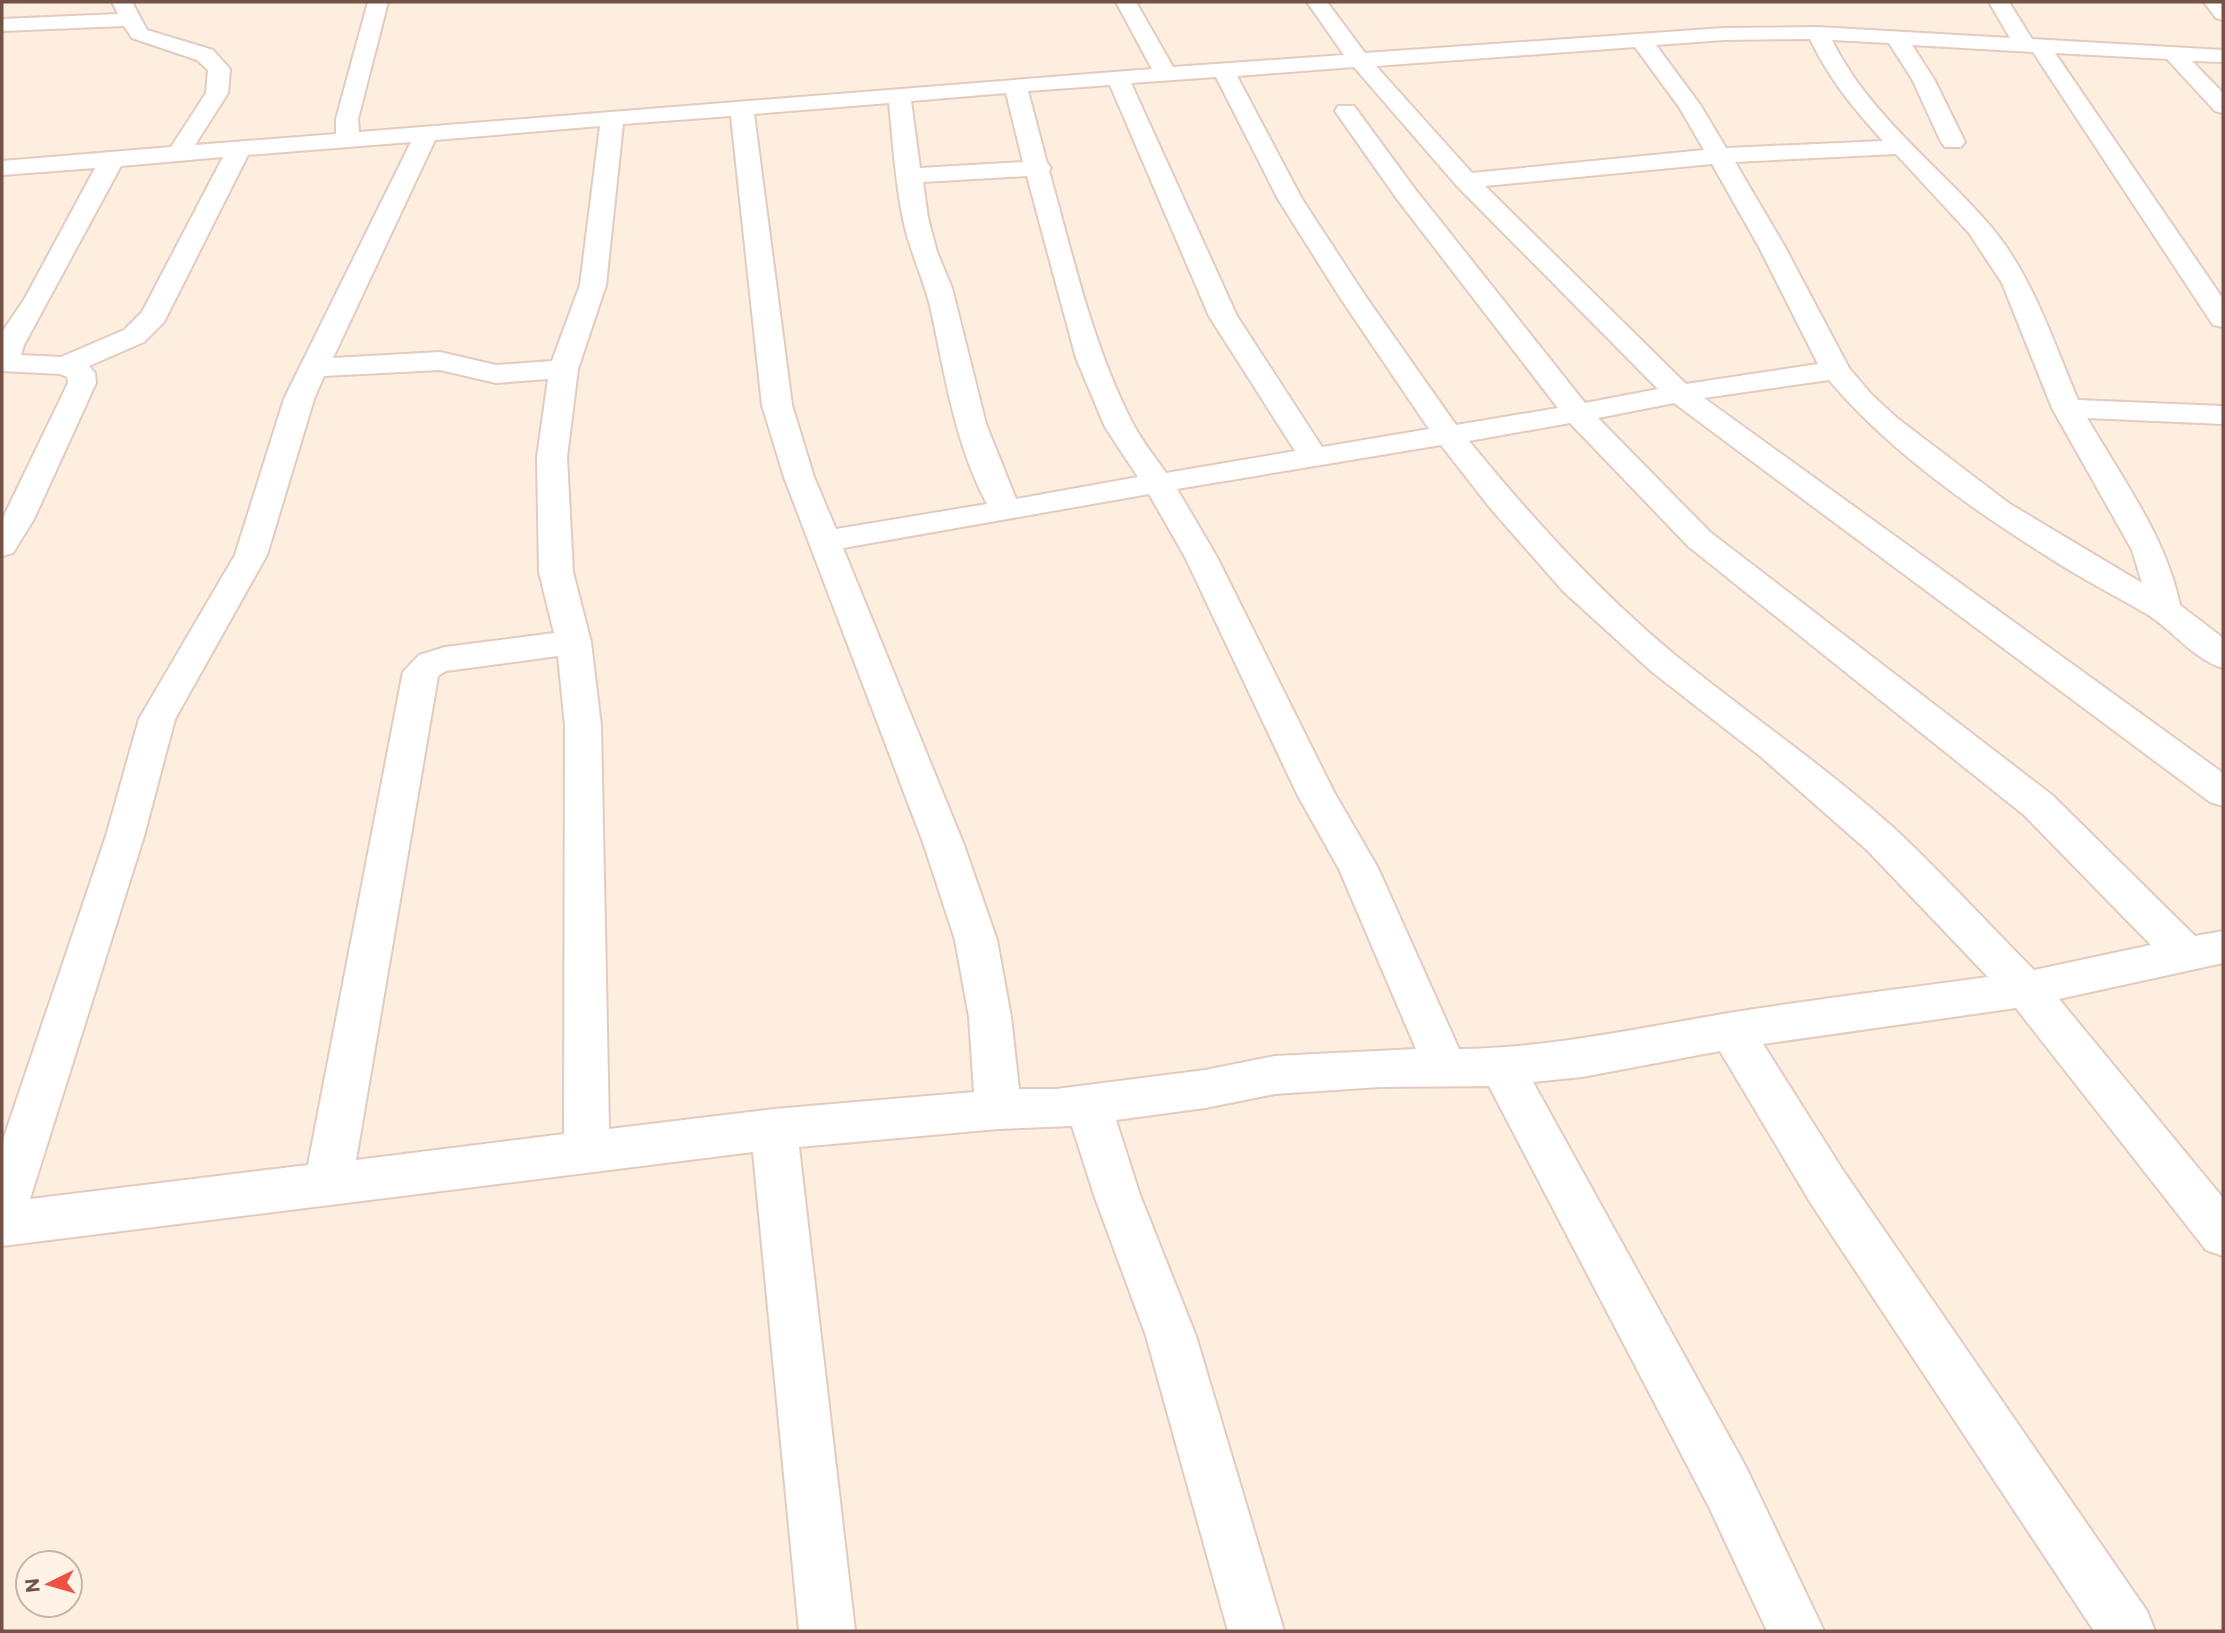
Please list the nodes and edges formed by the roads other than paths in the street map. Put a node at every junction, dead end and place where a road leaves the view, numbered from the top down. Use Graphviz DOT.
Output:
graph roads {
  1 [pos="36,2"];
  2 [pos="378,2"];
  3 [pos="1126,2"];
  4 [pos="1317,2"];
  5 [pos="1999,2"];
  6 [pos="2214,2"];
  7 [pos="81,11"];
  8 [pos="127,11"];
  9 [pos="2223,14"];
  10 [pos="12,25"];
  11 [pos="1818,33"];
  12 [pos="1896,37"];
  13 [pos="1640,38"];
  14 [pos="2032,45"];
  15 [pos="2174,54"];
  16 [pos="2223,56"];
  17 [pos="1359,59"];
  18 [pos="1223,70"];
  19 [pos="1166,75"];
  20 [pos="1118,79"];
  21 [pos="1015,86"];
  22 [pos="899,96"];
  23 [pos="2223,106"];
  24 [pos="742,108"];
  25 [pos="1346,111"];
  26 [pos="612,119"];
  27 [pos="426,134"];
  28 [pos="348,141"];
  29 [pos="1953,142"];
  30 [pos="1901,147"];
  31 [pos="239,149"];
  32 [pos="178,154"];
  33 [pos="1717,156"];
  34 [pos="112,159"];
  35 [pos="2,168"];
  36 [pos="1039,169"];
  37 [pos="909,176"];
  38 [pos="1466,181"];
  39 [pos="2223,319"];
  40 [pos="5,355"];
  41 [pos="65,366"];
  42 [pos="312,368"];
  43 [pos="564,369"];
  44 [pos="1836,372"];
  45 [pos="1681,395"];
  46 [pos="2067,408"];
  47 [pos="1578,414"];
  48 [pos="2223,415"];
  49 [pos="1449,436"];
  50 [pos="1313,457"];
  51 [pos="1157,482"];
  52 [pos="1006,510"];
  53 [pos="10,519"];
  54 [pos="824,541"];
  55 [pos="2,546"];
  56 [pos="2164,610"];
  57 [pos="574,642"];
  58 [pos="2223,656"];
  59 [pos="2223,792"];
  60 [pos="2206,951"];
  61 [pos="2026,989"];
  62 [pos="1731,1031"];
  63 [pos="1502,1067"];
  64 [pos="1446,1068"];
  65 [pos="1088,1104"];
  66 [pos="998,1109"];
  67 [pos="774,1129"];
  68 [pos="587,1154"];
  69 [pos="328,1184"];
  70 [pos="2,1212"];
  71 [pos="2,1224"];
  72 [pos="2223,1234"];
  73 [pos="827,1631"];
  74 [pos="1256,1631"];
  75 [pos="1796,1631"];
  76 [pos="2127,1631"];
  1 -- 10 [label="street"];
  2 -- 28 [label="street"];
  3 -- 19 [label="street"];
  4 -- 17 [label="street"];
  5 -- 14 [label="street"];
  6 -- 9 [label="street"];
  7 -- 8 [label="street"];
  7 -- 10 [label="street"];
  8 -- 32 [label="street"];
  11 -- 12 [label="street"];
  11 -- 13 [label="street"];
  11 -- 30 [label="street"];
  12 -- 14 [label="street"];
  12 -- 29 [label="street"];
  13 -- 17 [label="street"];
  13 -- 33 [label="street"];
  14 -- 15 [label="street"];
  14 -- 39 [label="street"];
  15 -- 16 [label="street"];
  15 -- 23 [label="street"];
  17 -- 18 [label="street"];
  17 -- 38 [label="street"];
  18 -- 19 [label="street"];
  18 -- 49 [label="street"];
  19 -- 20 [label="street"];
  20 -- 21 [label="street"];
  20 -- 50 [label="street"];
  21 -- 22 [label="street"];
  21 -- 36 [label="street"];
  22 -- 24 [label="street"];
  22 -- 37 [label="street"];
  24 -- 26 [label="street"];
  24 -- 54 [label="street"];
  25 -- 47 [label="street"];
  26 -- 27 [label="street"];
  26 -- 43 [label="street"];
  27 -- 28 [label="street"];
  27 -- 42 [label="street"];
  28 -- 31 [label="street"];
  30 -- 33 [label="street"];
  30 -- 46 [label="street"];
  31 -- 32 [label="street"];
  31 -- 41 [label="street"];
  32 -- 34 [label="street"];
  33 -- 38 [label="street"];
  33 -- 44 [label="street"];
  34 -- 35 [label="street"];
  34 -- 40 [label="street"];
  36 -- 37 [label="street"];
  36 -- 51 [label="street"];
  37 -- 52 [label="street"];
  38 -- 45 [label="street"];
  40 -- 41 [label="street"];
  41 -- 53 [label="street"];
  42 -- 43 [label="street"];
  42 -- 70 [label="street"];
  43 -- 57 [label="street"];
  44 -- 45 [label="street"];
  44 -- 56 [label="street"];
  45 -- 47 [label="street"];
  45 -- 59 [label="street"];
  46 -- 48 [label="street"];
  46 -- 56 [label="street"];
  47 -- 49 [label="street"];
  47 -- 60 [label="street"];
  49 -- 50 [label="street"];
  49 -- 61 [label="street"];
  50 -- 51 [label="street"];
  51 -- 52 [label="street"];
  51 -- 64 [label="street"];
  52 -- 54 [label="street"];
  53 -- 55 [label="street"];
  54 -- 66 [label="street"];
  56 -- 58 [label="street"];
  57 -- 68 [label="street"];
  57 -- 69 [label="street"];
  60 -- 61 [label="street"];
  61 -- 62 [label="street"];
  61 -- 72 [label="street"];
  62 -- 63 [label="street"];
  62 -- 76 [label="street"];
  63 -- 64 [label="street"];
  63 -- 75 [label="street"];
  64 -- 65 [label="street"];
  65 -- 66 [label="street"];
  65 -- 74 [label="street"];
  66 -- 67 [label="street"];
  67 -- 68 [label="street"];
  67 -- 73 [label="street"];
  68 -- 69 [label="street"];
  69 -- 71 [label="street"];
}
